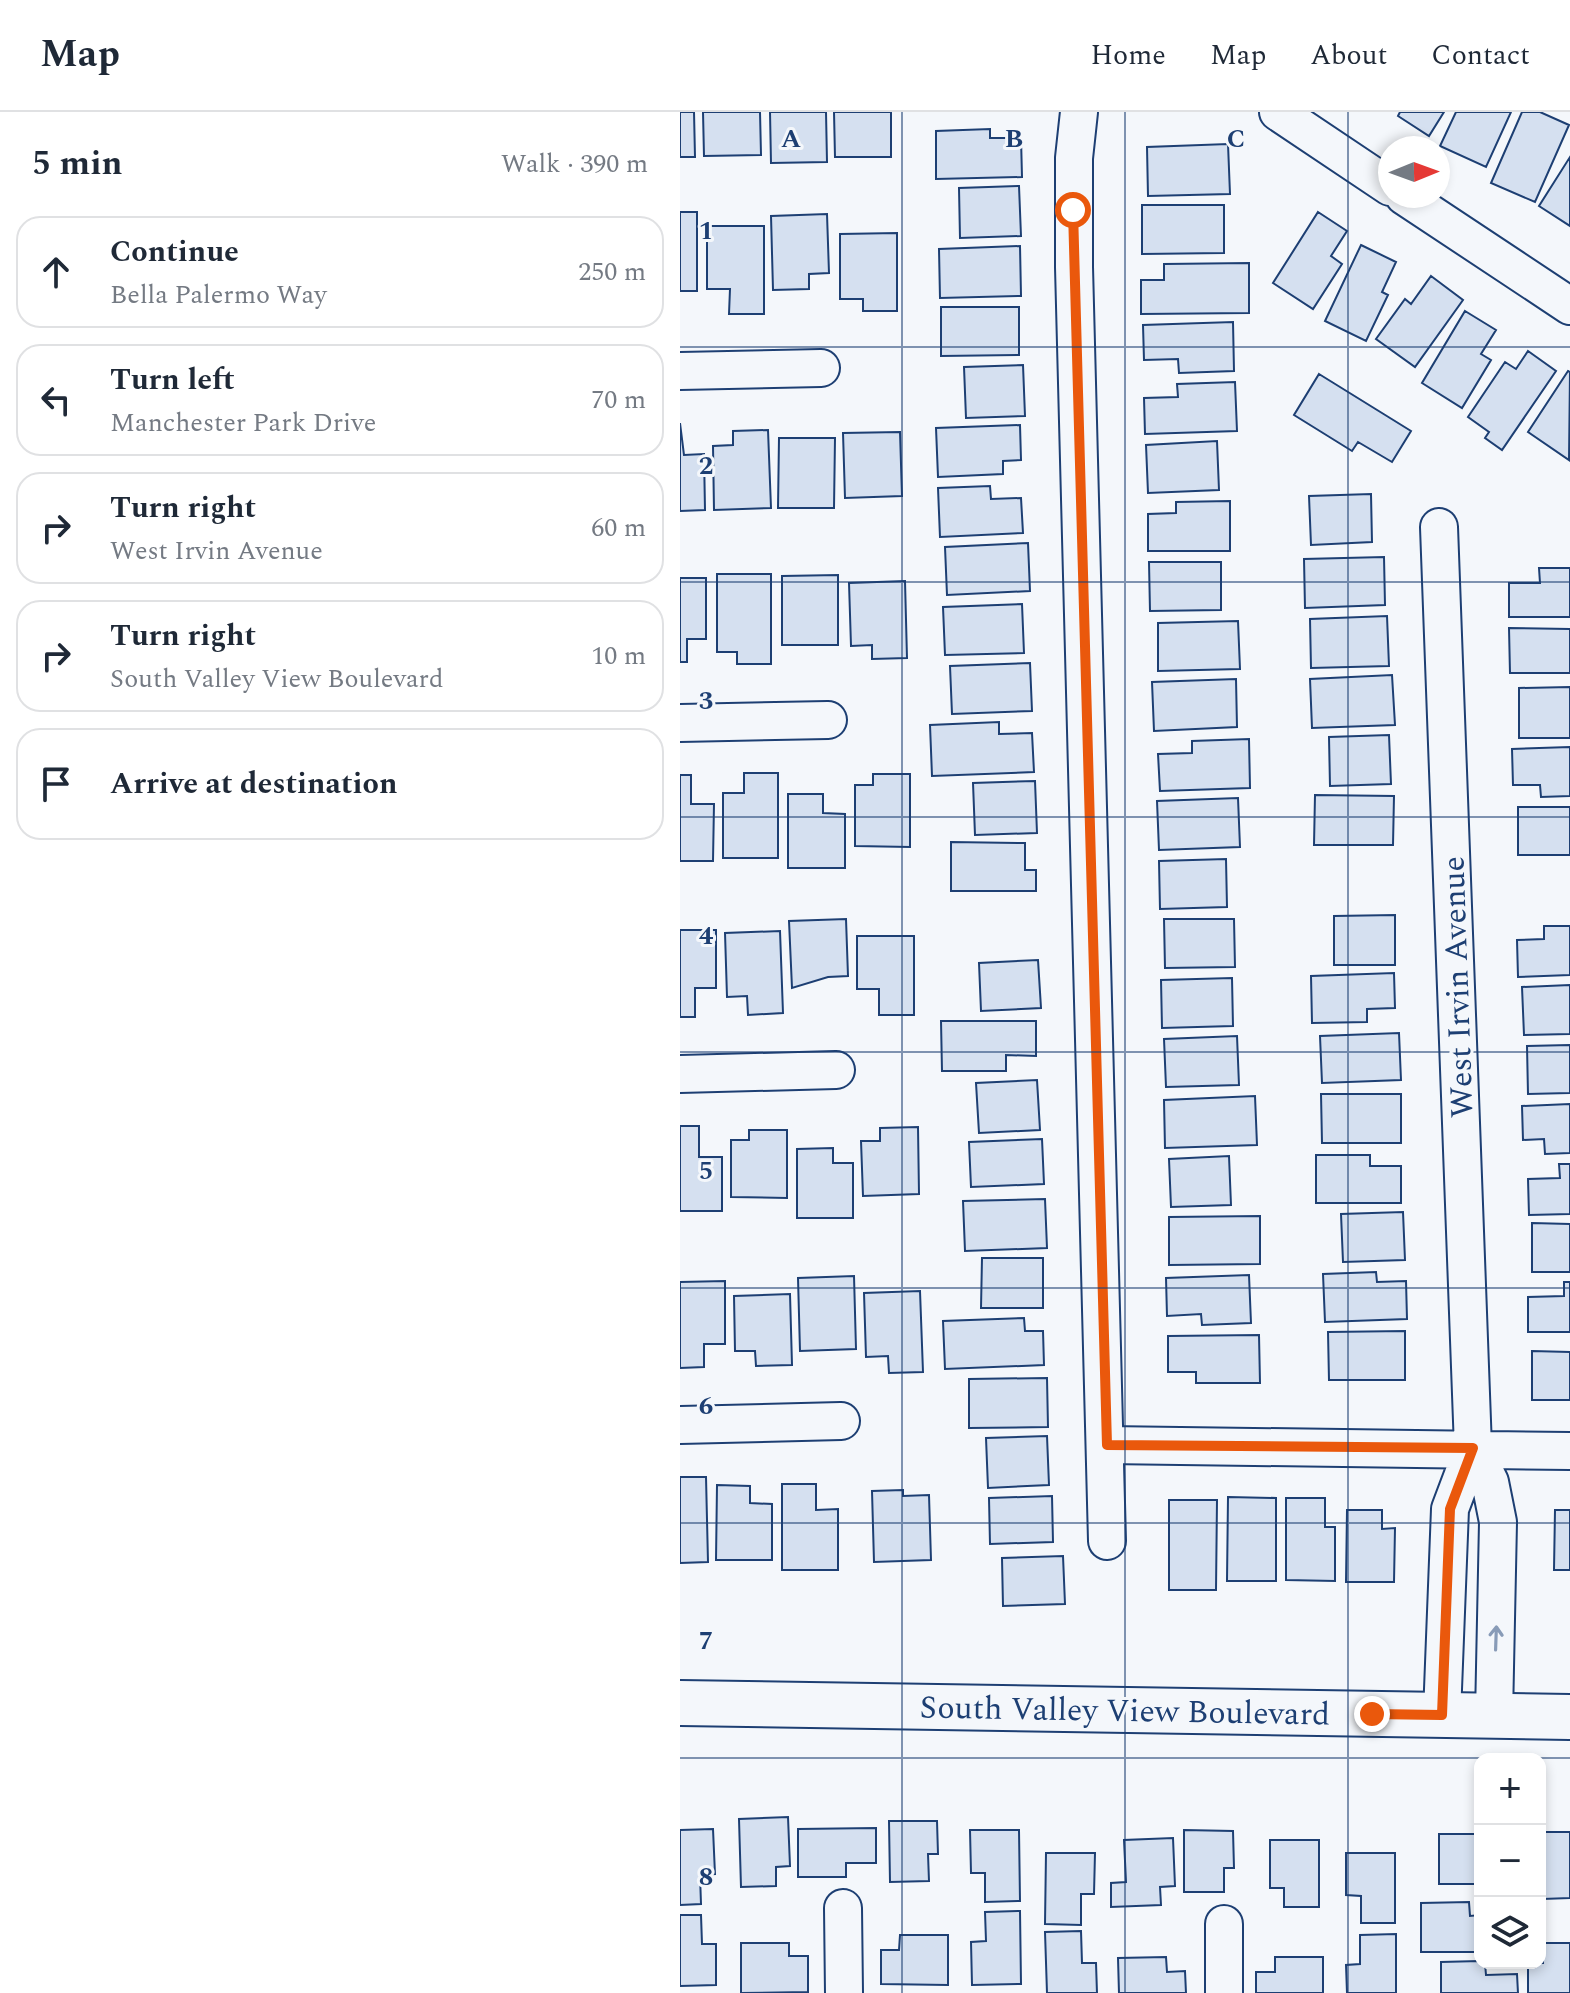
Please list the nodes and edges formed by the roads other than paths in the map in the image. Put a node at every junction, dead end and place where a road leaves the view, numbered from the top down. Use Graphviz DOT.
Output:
graph roads {
  1 [pos="1079,112"];
  2 [pos="1278,112"];
  3 [pos="1378,179"];
  4 [pos="1422,208"];
  5 [pos="1570,306"];
  6 [pos="821,368"];
  7 [pos="680,371"];
  8 [pos="1439,527"];
  9 [pos="828,720"];
  10 [pos="680,723"];
  11 [pos="836,1070"];
  12 [pos="680,1074"];
  13 [pos="841,1421"];
  14 [pos="680,1425"];
  15 [pos="1107,1445"];
  16 [pos="1473,1448"];
  17 [pos="1570,1451"];
  18 [pos="1107,1541"];
  19 [pos="680,1703"];
  20 [pos="1442,1715"];
  21 [pos="1494,1716"];
  22 [pos="1570,1717"];
  23 [pos="843,1908"];
  24 [pos="1224,1924"];
  25 [pos="844,1993"];
  26 [pos="1224,1993"];
  1 -- 15 [label="street"];
  2 -- 3 [label="street"];
  4 -- 5 [label="street"];
  6 -- 7 [label="street"];
  8 -- 16 [label="street, West Irvin Avenue"];
  9 -- 10 [label="street"];
  11 -- 12 [label="street"];
  13 -- 14 [label="street"];
  15 -- 16 [label="street"];
  15 -- 18 [label="street"];
  16 -- 17 [label="street"];
  16 -- 20 [label="street, West Irvin Avenue"];
  21 -- 16 [label="street, West Irvin Avenue, one-way"];
  19 -- 20 [label="main road, South Valley View Boulevard"];
  20 -- 21 [label="main road, South Valley View Boulevard"];
  21 -- 22 [label="main road, South Valley View Boulevard"];
  23 -- 25 [label="street"];
  24 -- 26 [label="street"];
}
